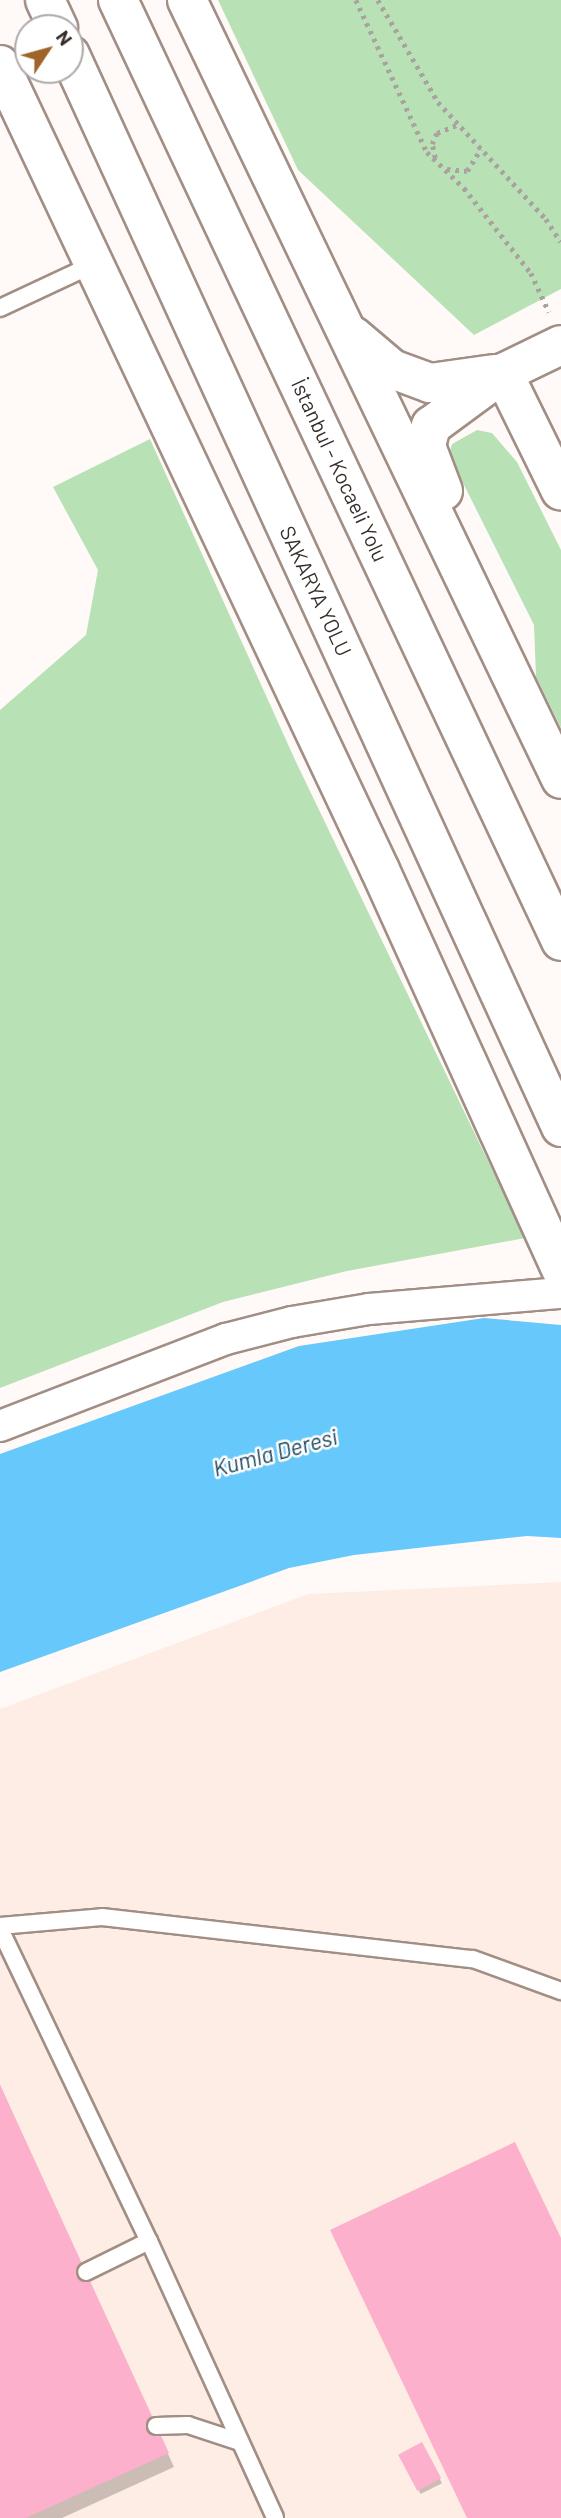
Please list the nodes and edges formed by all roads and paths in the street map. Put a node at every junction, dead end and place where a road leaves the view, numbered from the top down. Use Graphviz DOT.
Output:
graph roads {
  1 [pos="118,0"];
  2 [pos="187,0"];
  3 [pos="356,0"];
  4 [pos="378,0"];
  5 [pos="0,65"];
  6 [pos="83,84"];
  7 [pos="459,124"];
  8 [pos="481,149"];
  9 [pos="435,159"];
  10 [pos="443,167"];
  11 [pos="561,242"];
  12 [pos="94,264"];
  13 [pos="0,308"];
  14 [pos="338,318"];
  15 [pos="556,332"];
  16 [pos="503,373"];
  17 [pos="561,491"];
  18 [pos="512,676"];
  19 [pos="561,779"];
  20 [pos="561,941"];
  21 [pos="561,1127"];
  22 [pos="561,1269"];
  23 [pos="561,1293"];
  24 [pos="0,1426"];
  25 [pos="0,1927"];
  26 [pos="561,1992"];
  27 [pos="149,2241"];
  28 [pos="86,2272"];
  29 [pos="156,2426"];
  30 [pos="240,2442"];
  31 [pos="275,2518"];
  1 -- 20 [label="main road, İstanbul - Kocaeli Yolu"];
  2 -- 14 [label="main road"];
  3 -- 9 [label="path"];
  4 -- 7 [label="path"];
  5 -- 12 [label="main road"];
  6 -- 21 [label="main road, SAKARYA YOLU"];
  7 -- 8 [label="path"];
  7 -- 9 [label="path"];
  8 -- 10 [label="path"];
  8 -- 11 [label="path"];
  9 -- 10 [label="path"];
  10 -- 15 [label="path"];
  12 -- 13 [label="lane"];
  12 -- 22 [label="main road"];
  14 -- 16 [label="main road"];
  14 -- 18 [label="main road"];
  15 -- 16 [label="main road"];
  16 -- 17 [label="main road"];
  16 -- 18 [label="main road"];
  18 -- 19 [label="main road"];
  23 -- 24 [label="street"];
  25 -- 26 [label="lane"];
  25 -- 27 [label="lane"];
  27 -- 28 [label="lane"];
  27 -- 30 [label="lane"];
  29 -- 30 [label="lane"];
  30 -- 31 [label="lane"];
}
